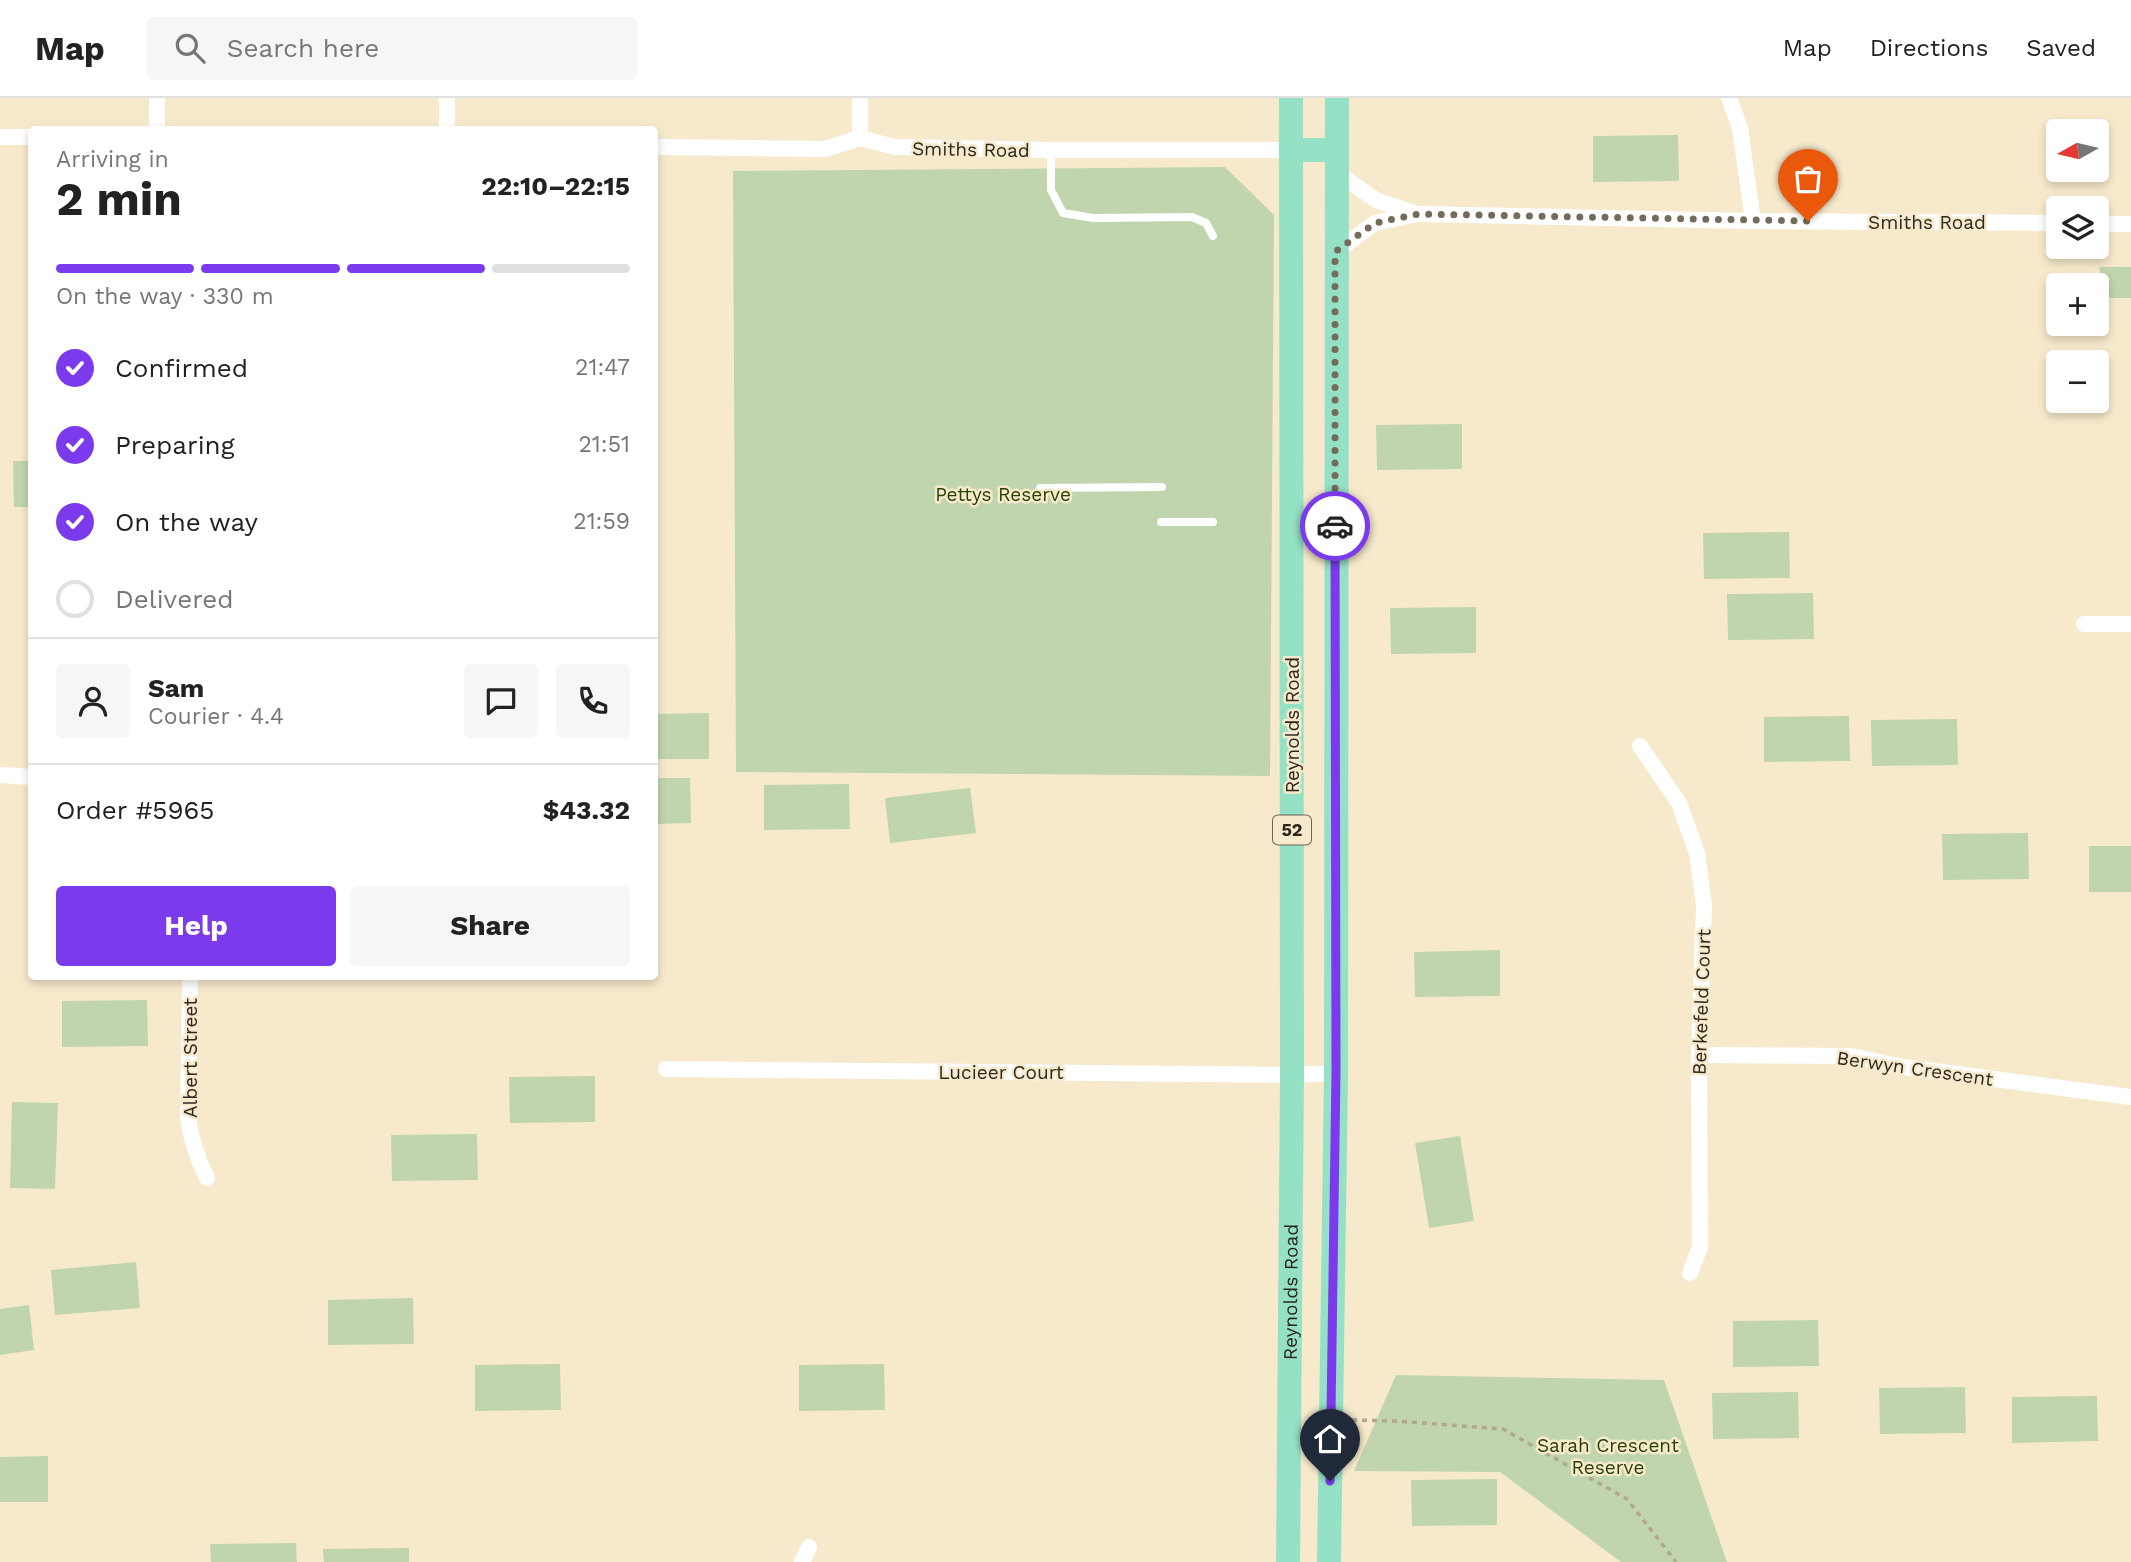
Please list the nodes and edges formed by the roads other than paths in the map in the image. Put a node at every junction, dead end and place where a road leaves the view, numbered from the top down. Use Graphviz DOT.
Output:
graph roads {
  1 [pos="157,98"];
  2 [pos="447,98"];
  3 [pos="860,98"];
  4 [pos="1292,98"];
  5 [pos="1337,98"];
  6 [pos="1729,98"];
  7 [pos="157,126"];
  8 [pos="447,126"];
  9 [pos="0,137"];
  10 [pos="28,137"];
  11 [pos="860,138"];
  12 [pos="658,148"];
  13 [pos="1051,150"];
  14 [pos="1291,150"];
  15 [pos="1336,161"];
  16 [pos="1418,214"];
  17 [pos="1753,221"];
  18 [pos="2046,223"];
  19 [pos="2109,224"];
  20 [pos="2131,224"];
  21 [pos="1213,236"];
  22 [pos="1335,252"];
  23 [pos="1162,487"];
  24 [pos="1040,488"];
  25 [pos="1161,522"];
  26 [pos="1213,522"];
  27 [pos="2084,624"];
  28 [pos="2131,624"];
  29 [pos="1640,746"];
  30 [pos="0,775"];
  31 [pos="28,777"];
  32 [pos="190,980"];
  33 [pos="1699,1055"];
  34 [pos="666,1069"];
  35 [pos="1336,1073"];
  36 [pos="1292,1074"];
  37 [pos="2131,1097"];
  38 [pos="207,1178"];
  39 [pos="1690,1273"];
  40 [pos="1288,1562"];
  41 [pos="1329,1562"];
  1 -- 7 [label="street"];
  2 -- 8 [label="street"];
  3 -- 11 [label="street"];
  4 -- 14 [label="main road, Reynolds Road / 52"];
  5 -- 15 [label="main road, 52"];
  6 -- 17 [label="street"];
  9 -- 10 [label="street"];
  11 -- 12 [label="street"];
  11 -- 13 [label="street, Smiths Road"];
  13 -- 14 [label="street, Smiths Road"];
  13 -- 21 [label="lane"];
  14 -- 15 [label="main road"];
  14 -- 36 [label="main road, Reynolds Road / 52"];
  15 -- 16 [label="street, Smiths Road"];
  15 -- 22 [label="main road, 52"];
  16 -- 17 [label="street, Smiths Road"];
  16 -- 22 [label="street, Smiths Road"];
  17 -- 18 [label="street, Smiths Road"];
  19 -- 20 [label="street"];
  22 -- 35 [label="main road, 52"];
  23 -- 24 [label="lane"];
  25 -- 26 [label="lane"];
  27 -- 28 [label="street"];
  29 -- 33 [label="street, Berkefeld Court"];
  30 -- 31 [label="street"];
  32 -- 38 [label="street, Albert Street"];
  33 -- 37 [label="street, Berwyn Crescent"];
  33 -- 39 [label="street, Berkefeld Court"];
  34 -- 36 [label="street, Lucieer Court"];
  35 -- 36 [label="street, Lucieer Court"];
  35 -- 41 [label="main road, 52"];
  36 -- 40 [label="main road, Reynolds Road / 52"];
}
